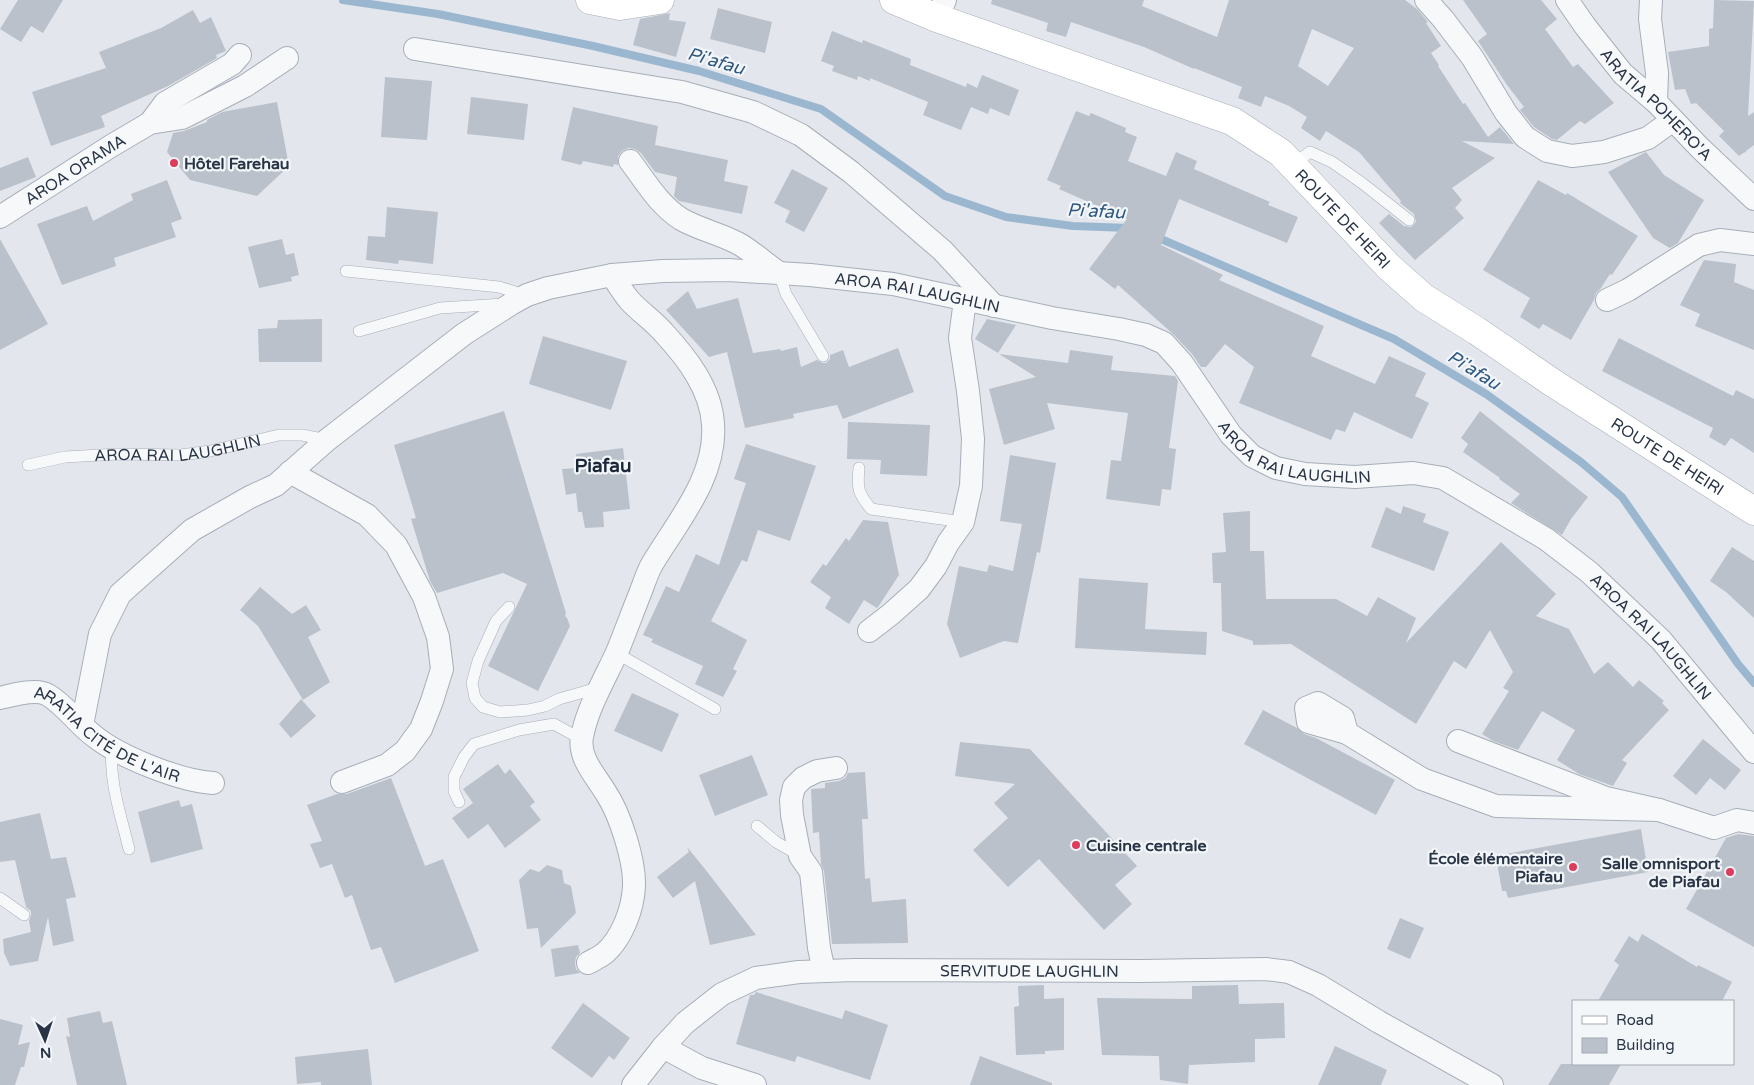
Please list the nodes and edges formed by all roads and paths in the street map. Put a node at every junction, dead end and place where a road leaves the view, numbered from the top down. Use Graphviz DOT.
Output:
graph roads {
  1 [pos="590,0"];
  2 [pos="660,0"];
  3 [pos="894,0"];
  4 [pos="1426,0"];
  5 [pos="1567,0"];
  6 [pos="1651,0"];
  7 [pos="941,9"];
  8 [pos="415,49"];
  9 [pos="240,55"];
  10 [pos="287,58"];
  11 [pos="1656,102"];
  12 [pos="1674,120"];
  13 [pos="150,123"];
  14 [pos="630,161"];
  15 [pos="1291,166"];
  16 [pos="1754,199"];
  17 [pos="0,217"];
  18 [pos="1409,220"];
  19 [pos="1754,244"];
  20 [pos="346,270"];
  21 [pos="779,273"];
  22 [pos="612,275"];
  23 [pos="519,300"];
  24 [pos="965,300"];
  25 [pos="1607,300"];
  26 [pos="994,306"];
  27 [pos="359,331"];
  28 [pos="823,356"];
  29 [pos="327,440"];
  30 [pos="28,465"];
  31 [pos="859,468"];
  32 [pos="283,478"];
  33 [pos="1754,511"];
  34 [pos="963,522"];
  35 [pos="509,607"];
  36 [pos="868,631"];
  37 [pos="616,653"];
  38 [pos="601,687"];
  39 [pos="0,698"];
  40 [pos="715,708"];
  41 [pos="82,725"];
  42 [pos="1347,733"];
  43 [pos="581,739"];
  44 [pos="1458,741"];
  45 [pos="112,748"];
  46 [pos="1754,752"];
  47 [pos="836,768"];
  48 [pos="342,782"];
  49 [pos="213,783"];
  50 [pos="459,802"];
  51 [pos="1660,810"];
  52 [pos="1754,824"];
  53 [pos="757,826"];
  54 [pos="129,849"];
  55 [pos="800,856"];
  56 [pos="0,898"];
  57 [pos="24,915"];
  58 [pos="588,963"];
  59 [pos="824,971"];
  60 [pos="664,1047"];
  61 [pos="633,1085"];
  62 [pos="755,1085"];
  63 [pos="1492,1085"];
  1 -- 2 [label="main road"];
  3 -- 7 [label="main road, ROUTE DE HEIRI"];
  4 -- 12 [label="street"];
  5 -- 11 [label="street, ARATIA POHERO'A"];
  6 -- 11 [label="street"];
  7 -- 15 [label="main road, ROUTE DE HEIRI"];
  8 -- 26 [label="street"];
  9 -- 13 [label="street"];
  10 -- 13 [label="street"];
  11 -- 12 [label="street, ARATIA POHERO'A"];
  12 -- 16 [label="street, ARATIA POHERO'A"];
  13 -- 17 [label="street, AROA ORAMA"];
  14 -- 21 [label="street"];
  15 -- 18 [label="lane"];
  15 -- 33 [label="main road, ROUTE DE HEIRI"];
  19 -- 25 [label="street"];
  20 -- 23 [label="lane"];
  21 -- 22 [label="street, AROA RAI LAUGHLIN"];
  21 -- 24 [label="street, AROA RAI LAUGHLIN"];
  21 -- 28 [label="lane"];
  22 -- 23 [label="street, AROA RAI LAUGHLIN"];
  22 -- 37 [label="street"];
  23 -- 27 [label="lane, AROA RAI LAUGHLIN"];
  23 -- 29 [label="street, AROA RAI LAUGHLIN"];
  24 -- 26 [label="street, AROA RAI LAUGHLIN"];
  24 -- 34 [label="street"];
  26 -- 46 [label="street, AROA RAI LAUGHLIN"];
  29 -- 30 [label="lane, AROA RAI LAUGHLIN"];
  29 -- 32 [label="street, AROA RAI LAUGHLIN"];
  31 -- 34 [label="lane"];
  32 -- 41 [label="street, AROA RAI LAUGHLIN"];
  32 -- 48 [label="street"];
  34 -- 36 [label="street"];
  35 -- 38 [label="lane"];
  37 -- 38 [label="street"];
  37 -- 40 [label="lane"];
  38 -- 43 [label="street"];
  39 -- 41 [label="street, ARATIA CITÉ DE L'AIR"];
  41 -- 45 [label="street, ARATIA CITÉ DE L'AIR"];
  42 -- 51 [label="street"];
  43 -- 50 [label="lane"];
  43 -- 58 [label="street"];
  44 -- 51 [label="street"];
  45 -- 49 [label="street, ARATIA CITÉ DE L'AIR"];
  45 -- 54 [label="lane"];
  47 -- 55 [label="street"];
  51 -- 52 [label="street"];
  53 -- 55 [label="lane"];
  55 -- 59 [label="street"];
  56 -- 57 [label="lane"];
  59 -- 60 [label="street, SERVITUDE LAUGHLIN"];
  59 -- 63 [label="street, SERVITUDE LAUGHLIN"];
  60 -- 61 [label="street, SERVITUDE LAUGHLIN"];
  60 -- 62 [label="street"];
}
